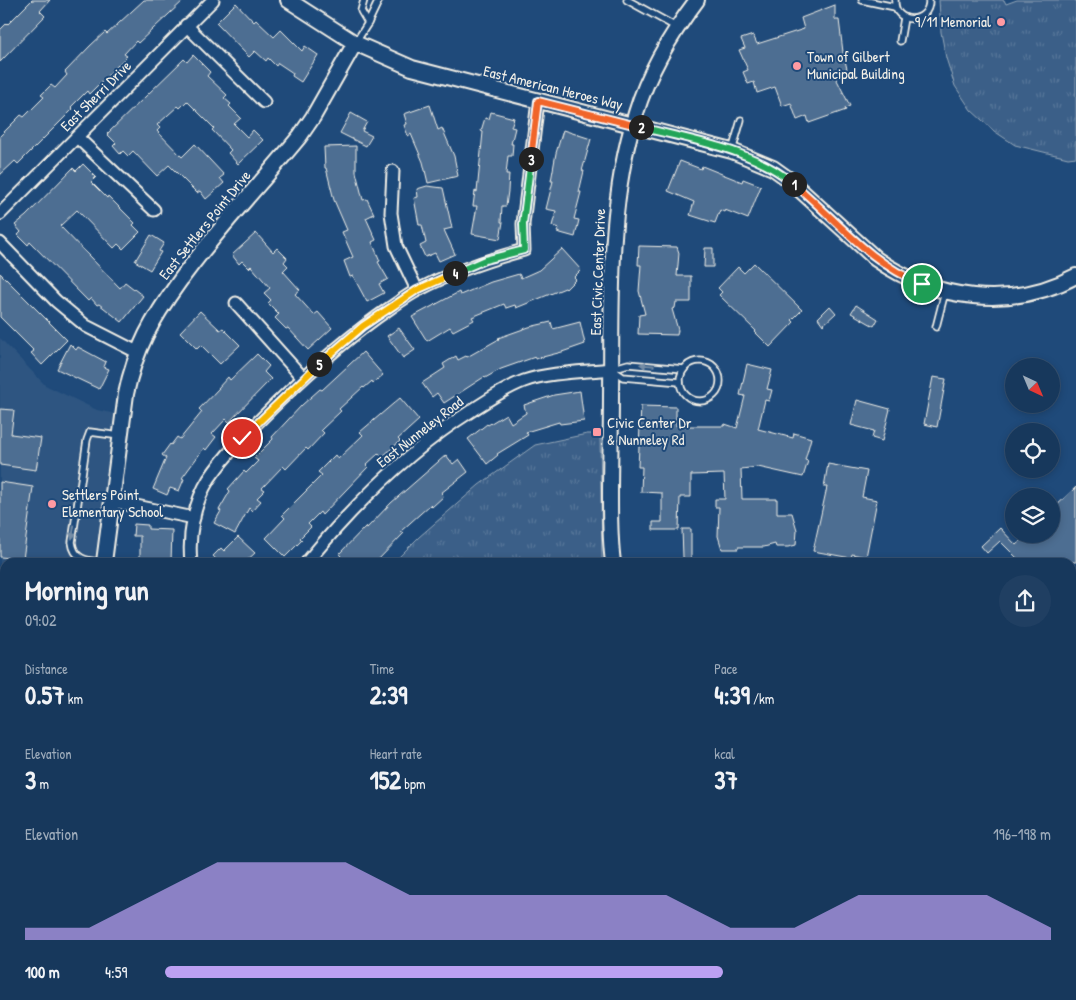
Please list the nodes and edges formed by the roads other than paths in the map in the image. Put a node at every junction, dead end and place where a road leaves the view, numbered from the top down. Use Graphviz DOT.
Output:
graph roads {
  1 [pos="213,0"];
  2 [pos="288,0"];
  3 [pos="364,0"];
  4 [pos="379,0"];
  5 [pos="627,0"];
  6 [pos="697,0"];
  7 [pos="862,0"];
  8 [pos="929,0"];
  9 [pos="895,3"];
  10 [pos="904,18"];
  11 [pos="368,24"];
  12 [pos="186,25"];
  13 [pos="678,28"];
  14 [pos="900,40"];
  15 [pos="355,43"];
  16 [pos="538,101"];
  17 [pos="264,102"];
  18 [pos="741,120"];
  19 [pos="632,125"];
  20 [pos="77,137"];
  21 [pos="732,151"];
  22 [pos="393,171"];
  23 [pos="154,210"];
  24 [pos="0,214"];
  25 [pos="0,243"];
  26 [pos="1076,276"];
  27 [pos="417,290"];
  28 [pos="945,291"];
  29 [pos="236,303"];
  30 [pos="936,327"];
  31 [pos="137,352"];
  32 [pos="611,369"];
  33 [pos="684,369"];
  34 [pos="303,378"];
  35 [pos="680,382"];
  36 [pos="120,436"];
  37 [pos="112,500"];
  38 [pos="194,518"];
  39 [pos="81,558"];
  40 [pos="103,558"];
  41 [pos="191,558"];
  42 [pos="310,558"];
  43 [pos="613,558"];
  1 -- 12 [label="street, East Sherri Drive"];
  2 -- 15 [label="street, East American Heroes Way"];
  3 -- 11 [label="lane"];
  4 -- 11 [label="lane"];
  5 -- 13 [label="lane"];
  6 -- 13 [label="street, East Civic Center Drive"];
  7 -- 9 [label="lane"];
  8 -- 10 [label="lane"];
  9 -- 10 [label="lane"];
  10 -- 14 [label="lane"];
  11 -- 15 [label="lane"];
  12 -- 17 [label="street"];
  12 -- 20 [label="street, East Sherri Drive"];
  13 -- 19 [label="street, East Civic Center Drive"];
  15 -- 16 [label="street, East American Heroes Way"];
  15 -- 31 [label="street, East Settlers Point Drive"];
  16 -- 19 [label="street, East American Heroes Way"];
  16 -- 27 [label="street"];
  18 -- 21 [label="lane"];
  19 -- 21 [label="street, East American Heroes Way"];
  19 -- 32 [label="street, East Civic Center Drive"];
  20 -- 23 [label="street"];
  20 -- 24 [label="street, East Sherri Drive"];
  21 -- 28 [label="street, East American Heroes Way"];
  22 -- 27 [label="street"];
  25 -- 31 [label="street"];
  26 -- 28 [label="street, East American Heroes Way"];
  27 -- 34 [label="street"];
  28 -- 30 [label="lane"];
  29 -- 34 [label="street"];
  31 -- 36 [label="street, East Settlers Point Drive"];
  33 -- 32 [label="lane, one-way"];
  32 -- 35 [label="lane"];
  32 -- 42 [label="street, East Nunneley Road"];
  32 -- 43 [label="street, East Civic Center Drive"];
  33 -- 35 [label="lane"];
  33 -- 35 [label="lane"];
  34 -- 38 [label="street"];
  36 -- 37 [label="street, East Settlers Point Drive"];
  36 -- 39 [label="lane, one-way"];
  37 -- 38 [label="street"];
  37 -- 40 [label="street, East Settlers Point Drive"];
  38 -- 41 [label="street"];
}
